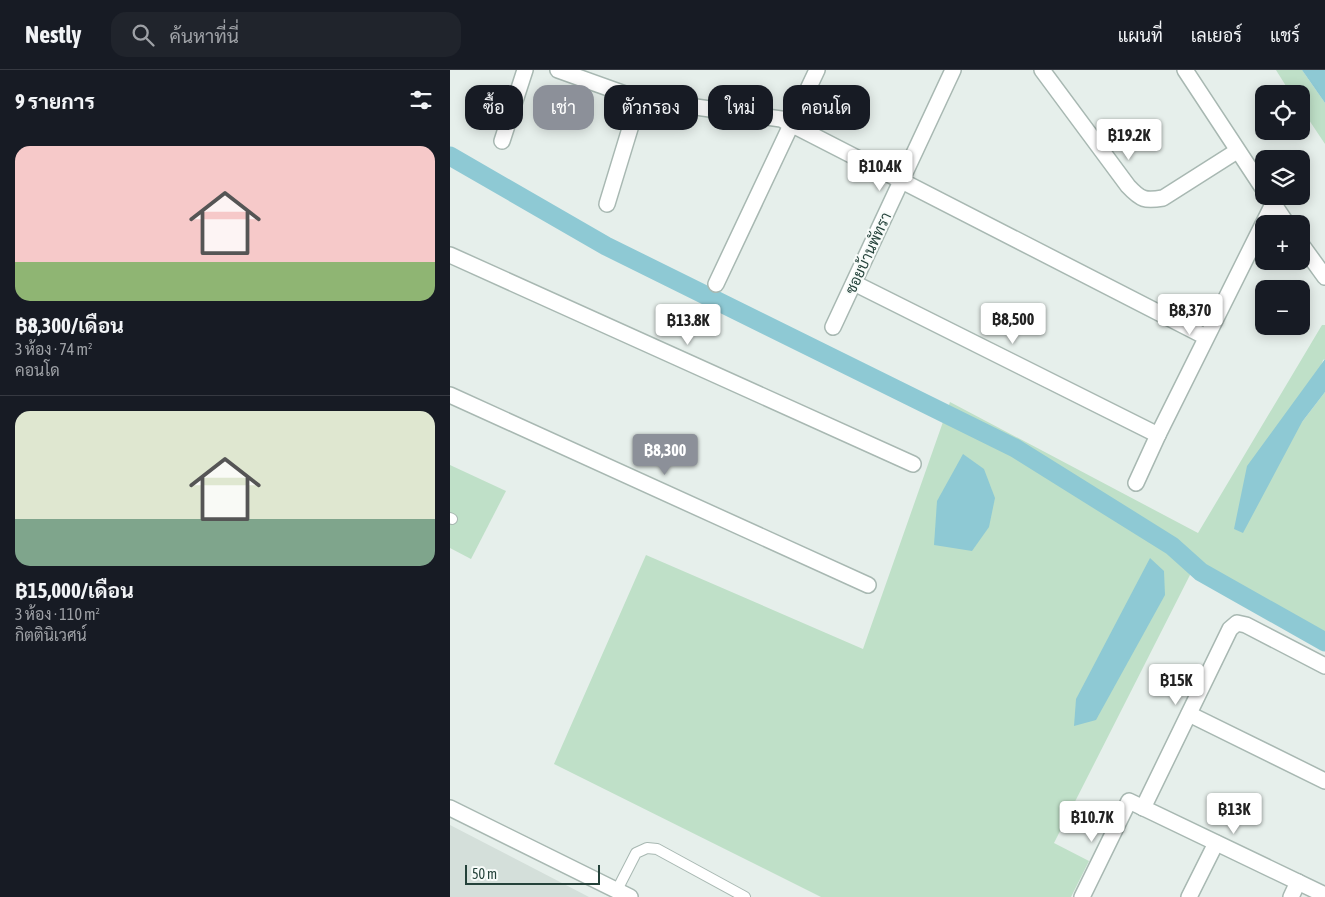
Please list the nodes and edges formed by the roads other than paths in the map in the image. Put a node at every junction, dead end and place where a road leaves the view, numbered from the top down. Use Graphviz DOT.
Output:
graph roads {
  1 [pos="525,70"];
  2 [pos="558,70"];
  3 [pos="817,70"];
  4 [pos="953,70"];
  5 [pos="1042,70"];
  6 [pos="1186,70"];
  7 [pos="810,85"];
  8 [pos="604,87"];
  9 [pos="698,108"];
  10 [pos="783,120"];
  11 [pos="629,130"];
  12 [pos="788,130"];
  13 [pos="803,130"];
  14 [pos="502,142"];
  15 [pos="1237,151"];
  16 [pos="1255,177"];
  17 [pos="902,181"];
  18 [pos="606,204"];
  19 [pos="1268,205"];
  20 [pos="450,255"];
  21 [pos="1310,256"];
  22 [pos="1325,277"];
  23 [pos="854,283"];
  24 [pos="716,284"];
  25 [pos="833,327"];
  26 [pos="1206,337"];
  27 [pos="450,395"];
  28 [pos="1158,435"];
  29 [pos="913,464"];
  30 [pos="1136,483"];
  31 [pos="868,585"];
  32 [pos="1325,666"];
  33 [pos="1189,714"];
  34 [pos="1325,781"];
  35 [pos="450,808"];
  36 [pos="1143,808"];
  37 [pos="1216,843"];
  38 [pos="1298,882"];
  39 [pos="623,894"];
  40 [pos="1325,895"];
  41 [pos="745,897"];
  42 [pos="1082,897"];
  43 [pos="1189,897"];
  44 [pos="1291,897"];
  1 -- 14 [label="street"];
  2 -- 8 [label="street"];
  3 -- 7 [label="street"];
  4 -- 17 [label="street, ซอยบ้านพัทรา"];
  5 -- 15 [label="street"];
  6 -- 15 [label="street"];
  9 -- 10 [label="street"];
  11 -- 18 [label="street"];
  12 -- 24 [label="street"];
  13 -- 17 [label="street"];
  15 -- 16 [label="street"];
  17 -- 23 [label="street, ซอยบ้านพัทรา"];
  17 -- 26 [label="street"];
  19 -- 26 [label="street"];
  20 -- 29 [label="street"];
  21 -- 22 [label="street"];
  23 -- 25 [label="street, ซอยบ้านพัทรา"];
  23 -- 28 [label="street"];
  26 -- 28 [label="street"];
  27 -- 31 [label="street"];
  28 -- 30 [label="street"];
  32 -- 33 [label="street"];
  33 -- 34 [label="street"];
  33 -- 36 [label="street"];
  35 -- 39 [label="street"];
  36 -- 37 [label="street"];
  36 -- 42 [label="street"];
  37 -- 38 [label="street"];
  37 -- 43 [label="street"];
  38 -- 40 [label="street"];
  38 -- 44 [label="street"];
  39 -- 41 [label="lane"];
}
